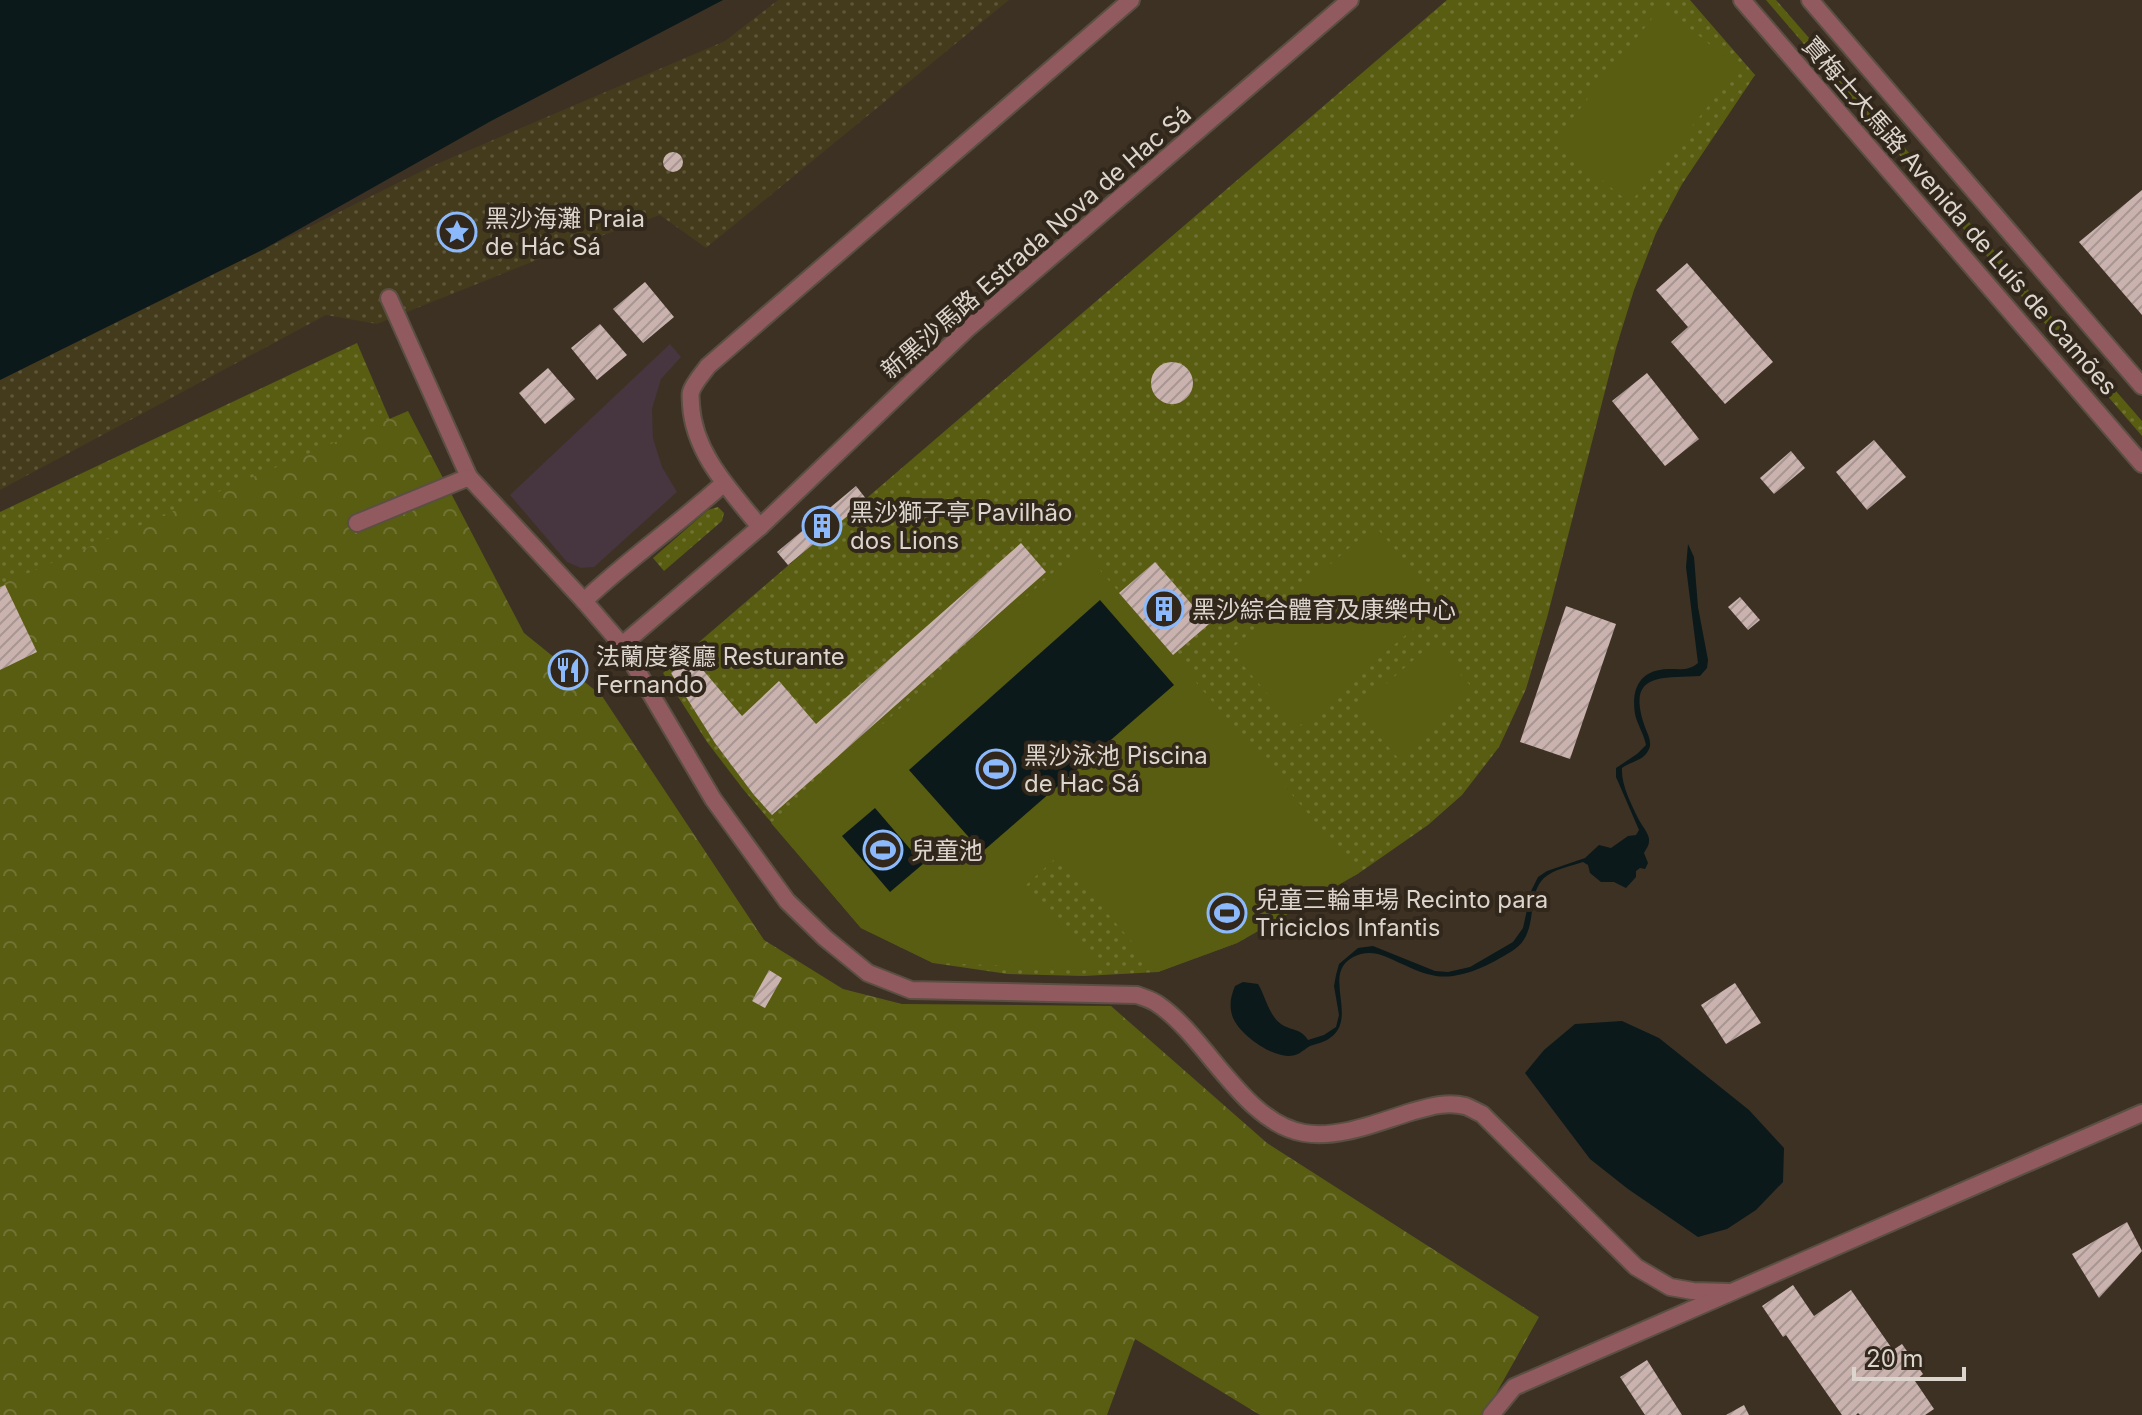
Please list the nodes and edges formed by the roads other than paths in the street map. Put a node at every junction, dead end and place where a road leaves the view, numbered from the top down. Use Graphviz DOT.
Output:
graph roads {
  1 [pos="1131,0"];
  2 [pos="1350,0"];
  3 [pos="1742,0"];
  4 [pos="1810,0"];
  5 [pos="389,298"];
  6 [pos="2142,386"];
  7 [pos="2142,464"];
  8 [pos="469,477"];
  9 [pos="724,483"];
  10 [pos="357,523"];
  11 [pos="760,527"];
  12 [pos="584,601"];
  13 [pos="622,645"];
  14 [pos="2142,1113"];
  15 [pos="1730,1292"];
  16 [pos="1491,1415"];
  1 -- 9 [label="street"];
  2 -- 11 [label="street, 新黑沙馬路 Estrada Nova de Hac Sá"];
  3 -- 7 [label="street, 賈梅士大馬路 Avenida de Luís de Camões"];
  4 -- 6 [label="street, 賈梅士大馬路 Avenida de Luís de Camões"];
  5 -- 8 [label="street"];
  8 -- 10 [label="street"];
  8 -- 12 [label="street"];
  9 -- 11 [label="street"];
  9 -- 12 [label="street"];
  11 -- 13 [label="street, 新黑沙馬路 Estrada Nova de Hac Sá"];
  12 -- 13 [label="street"];
  13 -- 15 [label="street"];
  14 -- 15 [label="street"];
  15 -- 16 [label="street"];
}
